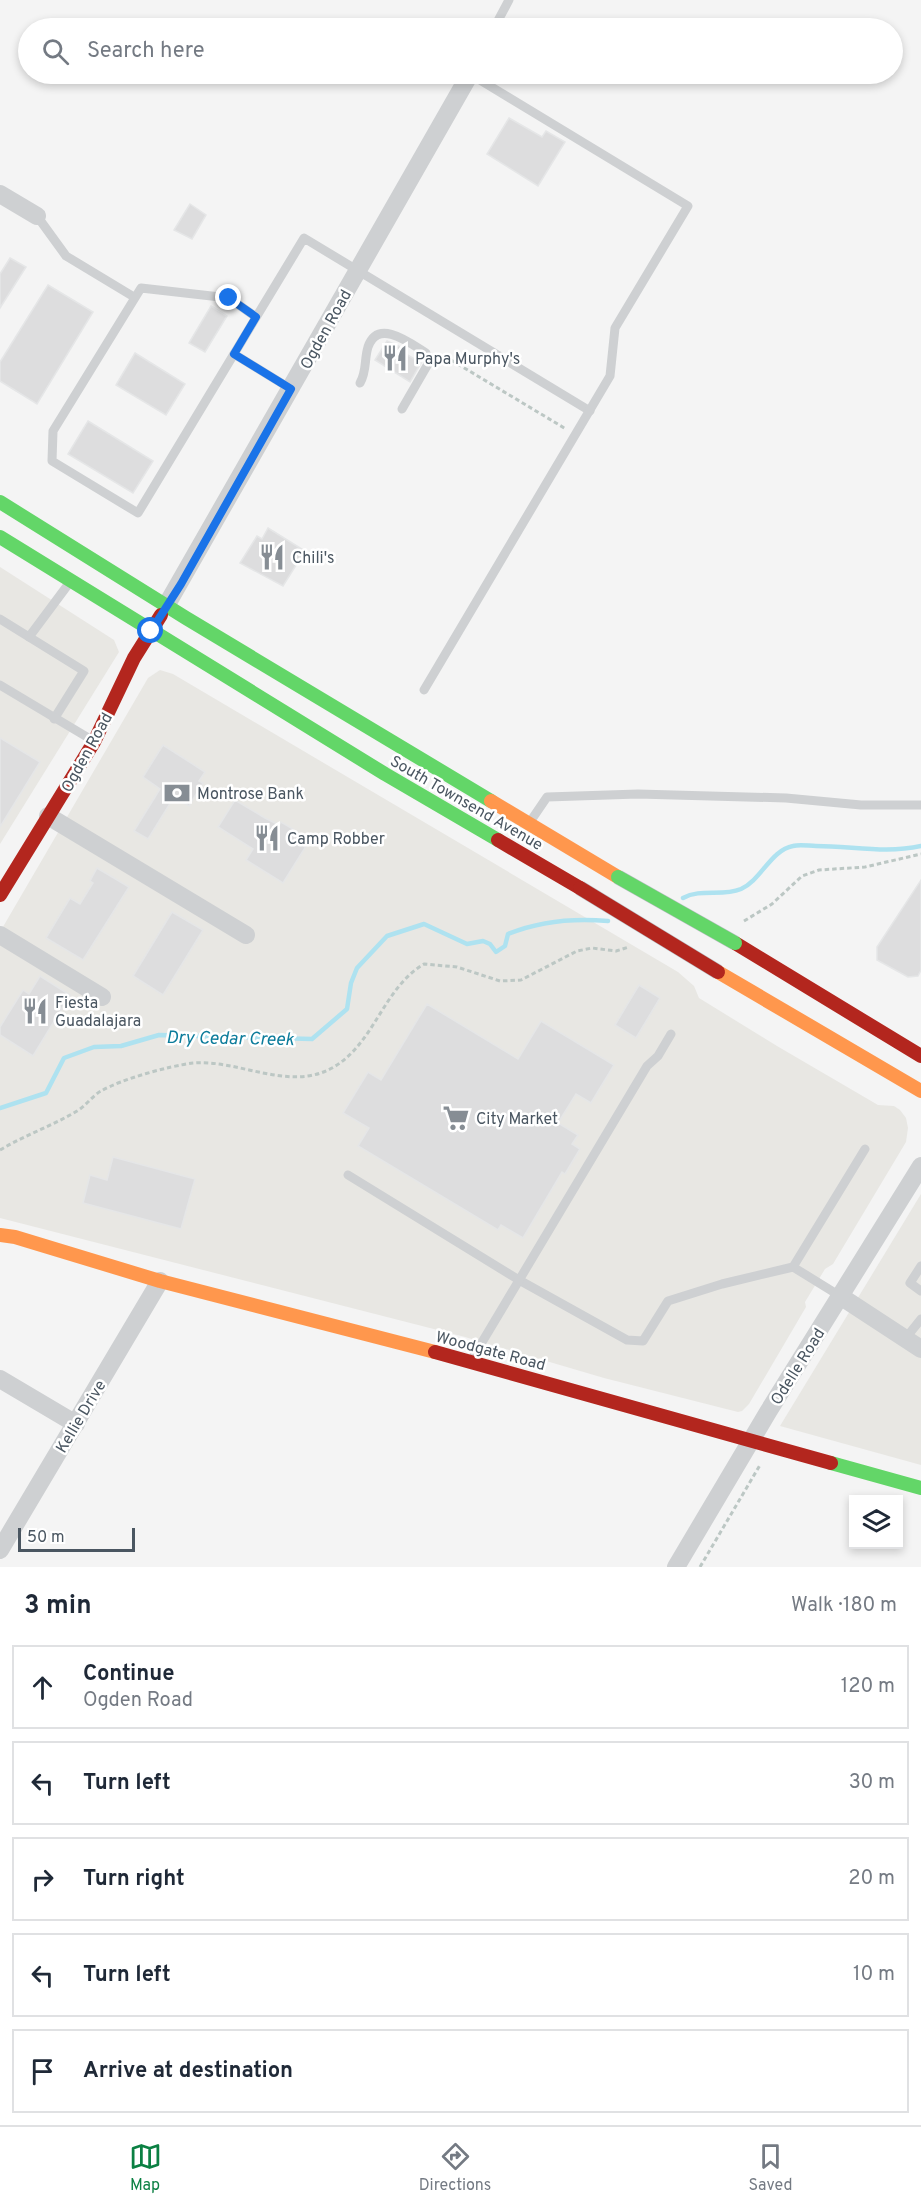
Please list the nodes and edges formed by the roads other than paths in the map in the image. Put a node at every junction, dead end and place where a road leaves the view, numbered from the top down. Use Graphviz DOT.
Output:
graph roads {
  1 [pos="509,0"];
  2 [pos="499,18"];
  3 [pos="464,84"];
  4 [pos="487,84"];
  5 [pos="0,194"];
  6 [pos="37,216"];
  7 [pos="358,270"];
  8 [pos="134,297"];
  9 [pos="256,317"];
  10 [pos="234,354"];
  11 [pos="360,383"];
  12 [pos="291,389"];
  13 [pos="402,409"];
  14 [pos="590,411"];
  15 [pos="0,502"];
  16 [pos="0,537"];
  17 [pos="70,581"];
  18 [pos="166,606"];
  19 [pos="0,619"];
  20 [pos="151,631"];
  21 [pos="29,637"];
  22 [pos="0,685"];
  23 [pos="424,690"];
  24 [pos="54,719"];
  25 [pos="94,742"];
  26 [pos="921,805"];
  27 [pos="48,816"];
  28 [pos="529,824"];
  29 [pos="0,895"];
  30 [pos="0,935"];
  31 [pos="246,935"];
  32 [pos="102,997"];
  33 [pos="671,1034"];
  34 [pos="921,1056"];
  35 [pos="921,1091"];
  36 [pos="865,1149"];
  37 [pos="921,1166"];
  38 [pos="348,1175"];
  39 [pos="0,1235"];
  40 [pos="0,1245"];
  41 [pos="51,1248"];
  42 [pos="921,1266"];
  43 [pos="793,1267"];
  44 [pos="519,1280"];
  45 [pos="160,1281"];
  46 [pos="921,1291"];
  47 [pos="840,1296"];
  48 [pos="921,1319"];
  49 [pos="905,1339"];
  50 [pos="921,1349"];
  51 [pos="470,1361"];
  52 [pos="0,1379"];
  53 [pos="76,1424"];
  54 [pos="752,1439"];
  55 [pos="921,1488"];
  56 [pos="0,1550"];
  57 [pos="676,1567"];
  1 -- 2 [label="lane"];
  3 -- 7 [label="street, Ogden Road"];
  4 -- 14 [label="lane"];
  5 -- 6 [label="street"];
  6 -- 8 [label="lane"];
  7 -- 9 [label="lane"];
  7 -- 12 [label="street, Ogden Road"];
  7 -- 14 [label="lane"];
  8 -- 9 [label="lane"];
  8 -- 10 [label="lane"];
  9 -- 10 [label="lane"];
  10 -- 12 [label="lane"];
  11 -- 13 [label="lane"];
  12 -- 18 [label="street, Ogden Road"];
  14 -- 23 [label="lane"];
  15 -- 18 [label="main road, South Townsend Avenue"];
  16 -- 17 [label="main road, South Townsend Avenue"];
  17 -- 20 [label="main road, South Townsend Avenue"];
  17 -- 21 [label="lane"];
  18 -- 20 [label="main road, Ogden Road"];
  18 -- 28 [label="main road, South Townsend Avenue"];
  19 -- 21 [label="lane"];
  20 -- 25 [label="main road, Ogden Road"];
  20 -- 35 [label="main road, South Townsend Avenue, bridge"];
  21 -- 24 [label="lane"];
  22 -- 24 [label="lane"];
  24 -- 25 [label="lane"];
  25 -- 27 [label="main road, Ogden Road"];
  26 -- 28 [label="lane"];
  27 -- 29 [label="main road, Ogden Road"];
  27 -- 31 [label="street"];
  28 -- 34 [label="main road, South Townsend Avenue, bridge"];
  30 -- 32 [label="street"];
  33 -- 44 [label="lane"];
  36 -- 43 [label="lane"];
  37 -- 47 [label="street, Odelle Road"];
  38 -- 44 [label="lane"];
  39 -- 41 [label="main road, Woodgate Road"];
  40 -- 41 [label="main road, Woodgate Road"];
  41 -- 45 [label="main road, Woodgate Road"];
  42 -- 46 [label="lane"];
  43 -- 44 [label="lane"];
  43 -- 47 [label="lane"];
  44 -- 51 [label="lane"];
  45 -- 51 [label="main road, Woodgate Road"];
  45 -- 53 [label="street, Kellie Drive"];
  47 -- 49 [label="street"];
  47 -- 54 [label="street, Odelle Road"];
  48 -- 49 [label="lane"];
  49 -- 50 [label="street"];
  51 -- 54 [label="main road, Woodgate Road"];
  52 -- 53 [label="street"];
  53 -- 56 [label="street, Kellie Drive"];
  54 -- 55 [label="main road, Woodgate Road"];
  54 -- 57 [label="street, Odelle Road"];
}
